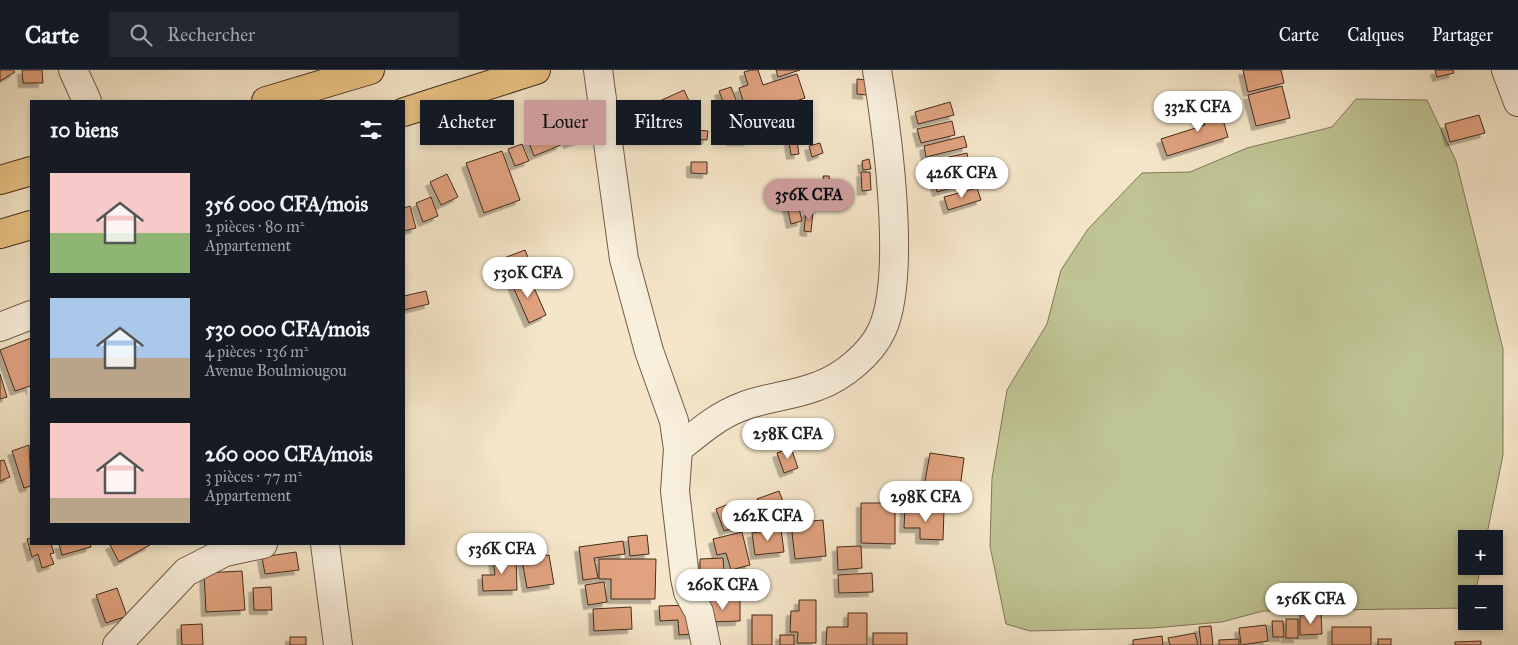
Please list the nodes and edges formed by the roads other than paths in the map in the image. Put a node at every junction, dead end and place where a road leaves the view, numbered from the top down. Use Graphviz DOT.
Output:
graph roads {
  1 [pos="73,70"];
  2 [pos="370,70"];
  3 [pos="536,70"];
  4 [pos="598,70"];
  5 [pos="877,70"];
  6 [pos="1506,70"];
  7 [pos="87,100"];
  8 [pos="269,100"];
  9 [pos="1518,102"];
  10 [pos="405,112"];
  11 [pos="30,171"];
  12 [pos="0,180"];
  13 [pos="30,225"];
  14 [pos="0,234"];
  15 [pos="30,315"];
  16 [pos="0,327"];
  17 [pos="678,449"];
  18 [pos="258,545"];
  19 [pos="326,545"];
  20 [pos="117,645"];
  21 [pos="338,645"];
  22 [pos="706,645"];
  1 -- 7 [label="street"];
  2 -- 8 [label="highway"];
  3 -- 10 [label="highway"];
  4 -- 17 [label="street"];
  5 -- 17 [label="street"];
  6 -- 9 [label="street"];
  11 -- 12 [label="highway"];
  13 -- 14 [label="highway"];
  15 -- 16 [label="street"];
  17 -- 22 [label="street"];
  18 -- 20 [label="street"];
  19 -- 21 [label="street"];
}
